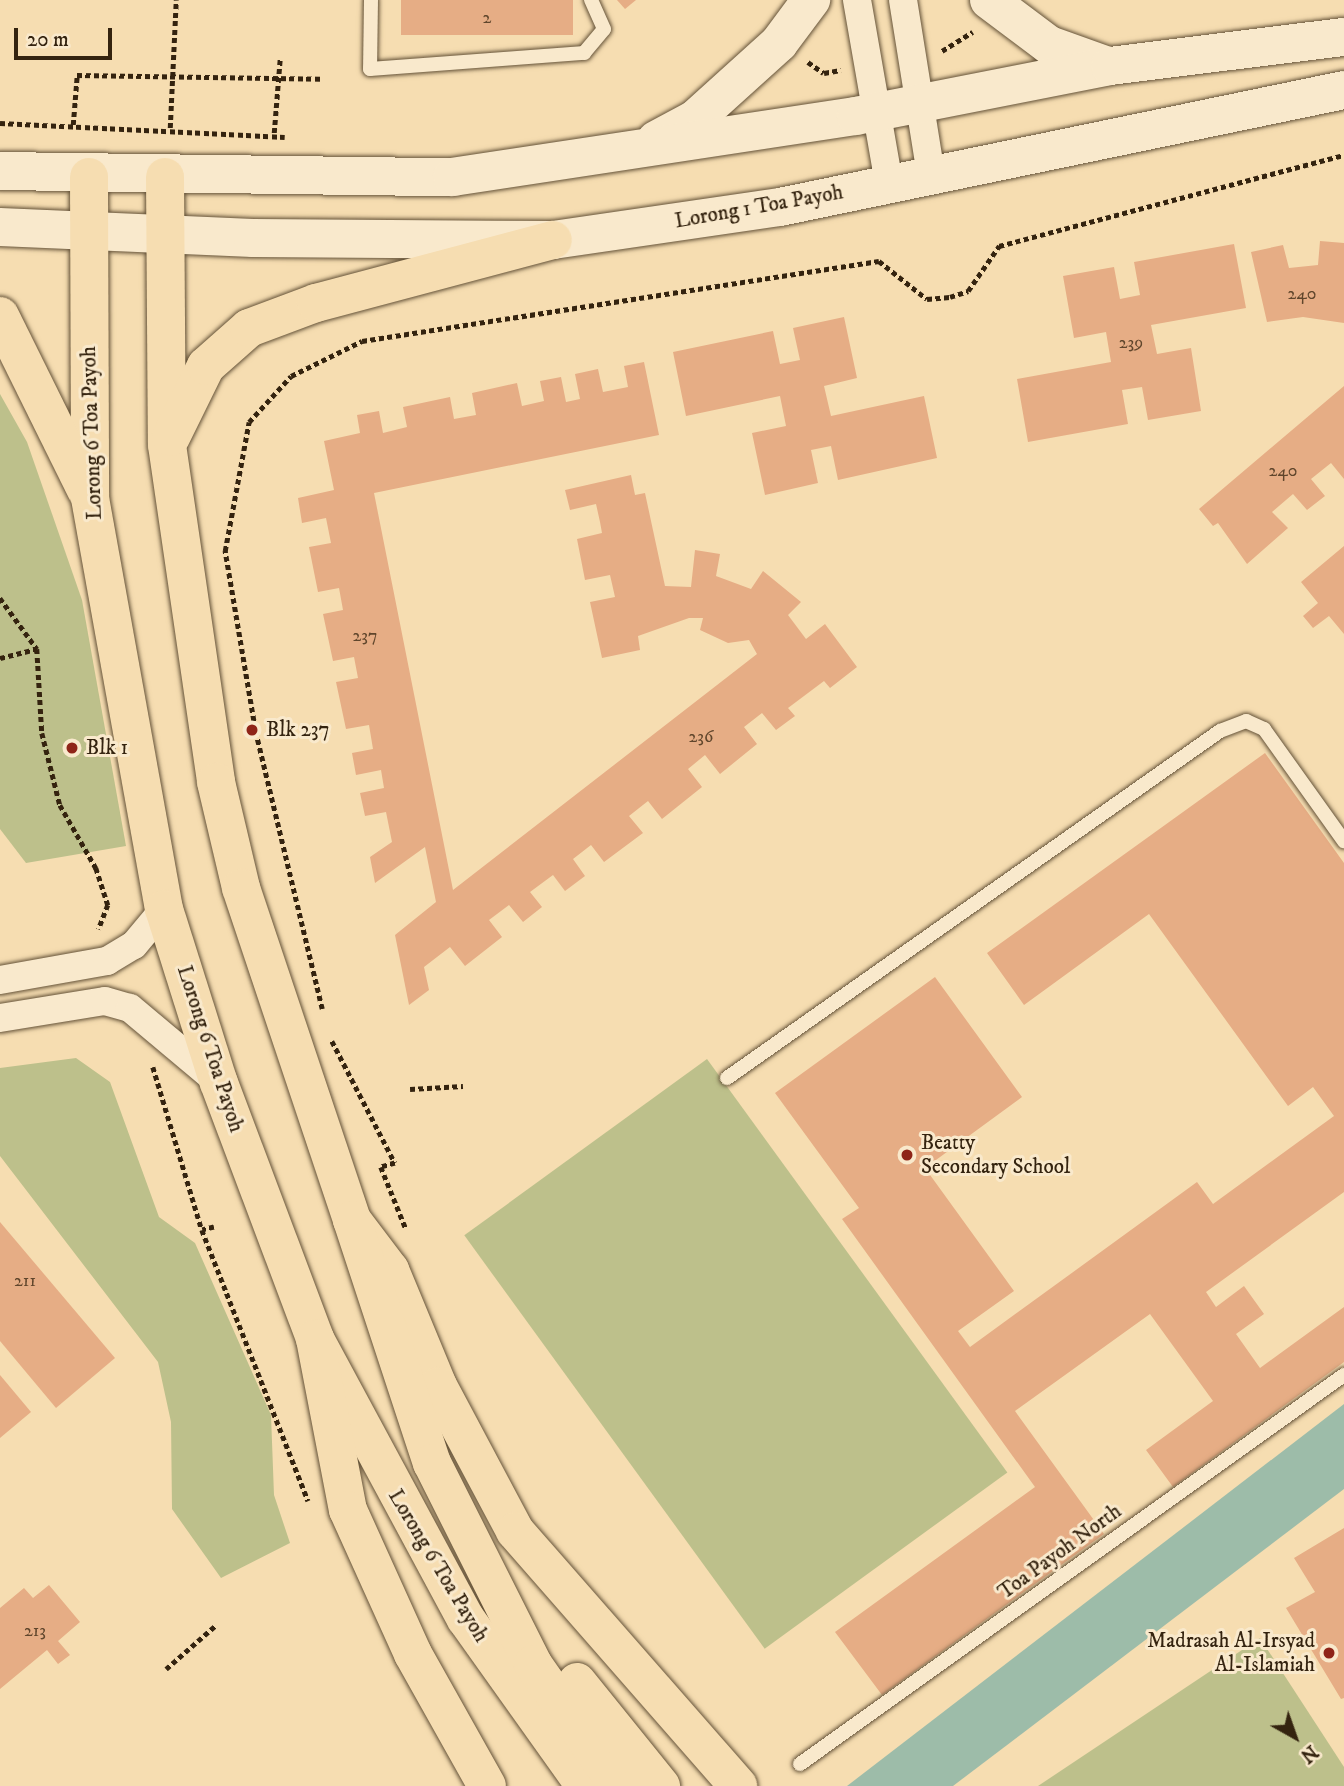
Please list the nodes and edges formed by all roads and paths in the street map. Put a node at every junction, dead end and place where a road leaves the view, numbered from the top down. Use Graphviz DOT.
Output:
graph roads {
  1 [pos="176,0"];
  2 [pos="371,0"];
  3 [pos="591,0"];
  4 [pos="811,0"];
  5 [pos="857,0"];
  6 [pos="903,0"];
  7 [pos="989,0"];
  8 [pos="1344,37"];
  9 [pos="280,59"];
  10 [pos="1110,66"];
  11 [pos="174,79"];
  12 [pos="322,79"];
  13 [pos="279,80"];
  14 [pos="1344,90"];
  15 [pos="919,102"];
  16 [pos="876,111"];
  17 [pos="0,123"];
  18 [pos="73,125"];
  19 [pos="170,128"];
  20 [pos="274,133"];
  21 [pos="297,142"];
  22 [pos="636,151"];
  23 [pos="1344,155"];
  24 [pos="0,171"];
  25 [pos="931,174"];
  26 [pos="89,177"];
  27 [pos="165,177"];
  28 [pos="889,183"];
  29 [pos="0,227"];
  30 [pos="89,232"];
  31 [pos="166,236"];
  32 [pos="553,240"];
  33 [pos="0,316"];
  34 [pos="167,445"];
  35 [pos="90,498"];
  36 [pos="0,598"];
  37 [pos="37,649"];
  38 [pos="0,658"];
  39 [pos="1344,841"];
  40 [pos="164,909"];
  41 [pos="89,938"];
  42 [pos="0,980"];
  43 [pos="0,1018"];
  44 [pos="325,1020"];
  45 [pos="328,1033"];
  46 [pos="149,1055"];
  47 [pos="727,1078"];
  48 [pos="219,1083"];
  49 [pos="463,1086"];
  50 [pos="410,1088"];
  51 [pos="352,1220"];
  52 [pos="202,1230"];
  53 [pos="411,1244"];
  54 [pos="315,1339"];
  55 [pos="1344,1375"];
  56 [pos="484,1569"];
  57 [pos="216,1625"];
  58 [pos="166,1669"];
  59 [pos="800,1764"];
  60 [pos="487,1786"];
  61 [pos="585,1786"];
  62 [pos="618,1786"];
  63 [pos="661,1786"];
  64 [pos="738,1786"];
  1 -- 11 [label="path"];
  2 -- 3 [label="lane"];
  4 -- 22 [label="main road"];
  5 -- 16 [label="street"];
  6 -- 15 [label="street"];
  7 -- 10 [label="main road"];
  8 -- 10 [label="main road"];
  9 -- 13 [label="path"];
  10 -- 15 [label="main road"];
  11 -- 13 [label="path"];
  11 -- 18 [label="path"];
  11 -- 19 [label="path"];
  12 -- 13 [label="path"];
  13 -- 20 [label="path"];
  14 -- 25 [label="main road, Lorong 1 Toa Payoh"];
  15 -- 16 [label="main road"];
  15 -- 25 [label="street"];
  16 -- 22 [label="main road"];
  16 -- 28 [label="street"];
  17 -- 18 [label="path"];
  18 -- 19 [label="path"];
  19 -- 20 [label="path"];
  20 -- 21 [label="path"];
  22 -- 27 [label="main road"];
  23 -- 44 [label="path"];
  24 -- 26 [label="main road"];
  25 -- 28 [label="main road, Lorong 1 Toa Payoh"];
  26 -- 27 [label="main road"];
  26 -- 30 [label="main road, Lorong 6 Toa Payoh"];
  27 -- 31 [label="main road"];
  28 -- 32 [label="main road, Lorong 1 Toa Payoh"];
  29 -- 30 [label="main road"];
  30 -- 31 [label="main road"];
  30 -- 35 [label="main road, Lorong 6 Toa Payoh"];
  31 -- 32 [label="main road, Lorong 1 Toa Payoh"];
  31 -- 34 [label="main road"];
  32 -- 34 [label="main road"];
  33 -- 35 [label="main road"];
  34 -- 51 [label="main road"];
  35 -- 40 [label="main road, Lorong 6 Toa Payoh"];
  36 -- 37 [label="path"];
  37 -- 38 [label="path"];
  37 -- 41 [label="path"];
  39 -- 47 [label="lane"];
  40 -- 42 [label="street"];
  40 -- 48 [label="main road, Lorong 6 Toa Payoh"];
  43 -- 48 [label="street"];
  45 -- 53 [label="path"];
  46 -- 52 [label="path"];
  48 -- 54 [label="main road, Lorong 6 Toa Payoh"];
  49 -- 50 [label="path"];
  51 -- 56 [label="main road"];
  51 -- 64 [label="main road"];
  54 -- 60 [label="main road"];
  54 -- 61 [label="main road, Lorong 6 Toa Payoh"];
  55 -- 59 [label="lane, Toa Payoh North"];
  56 -- 62 [label="main road"];
  56 -- 63 [label="main road"];
  57 -- 58 [label="path"];
}
